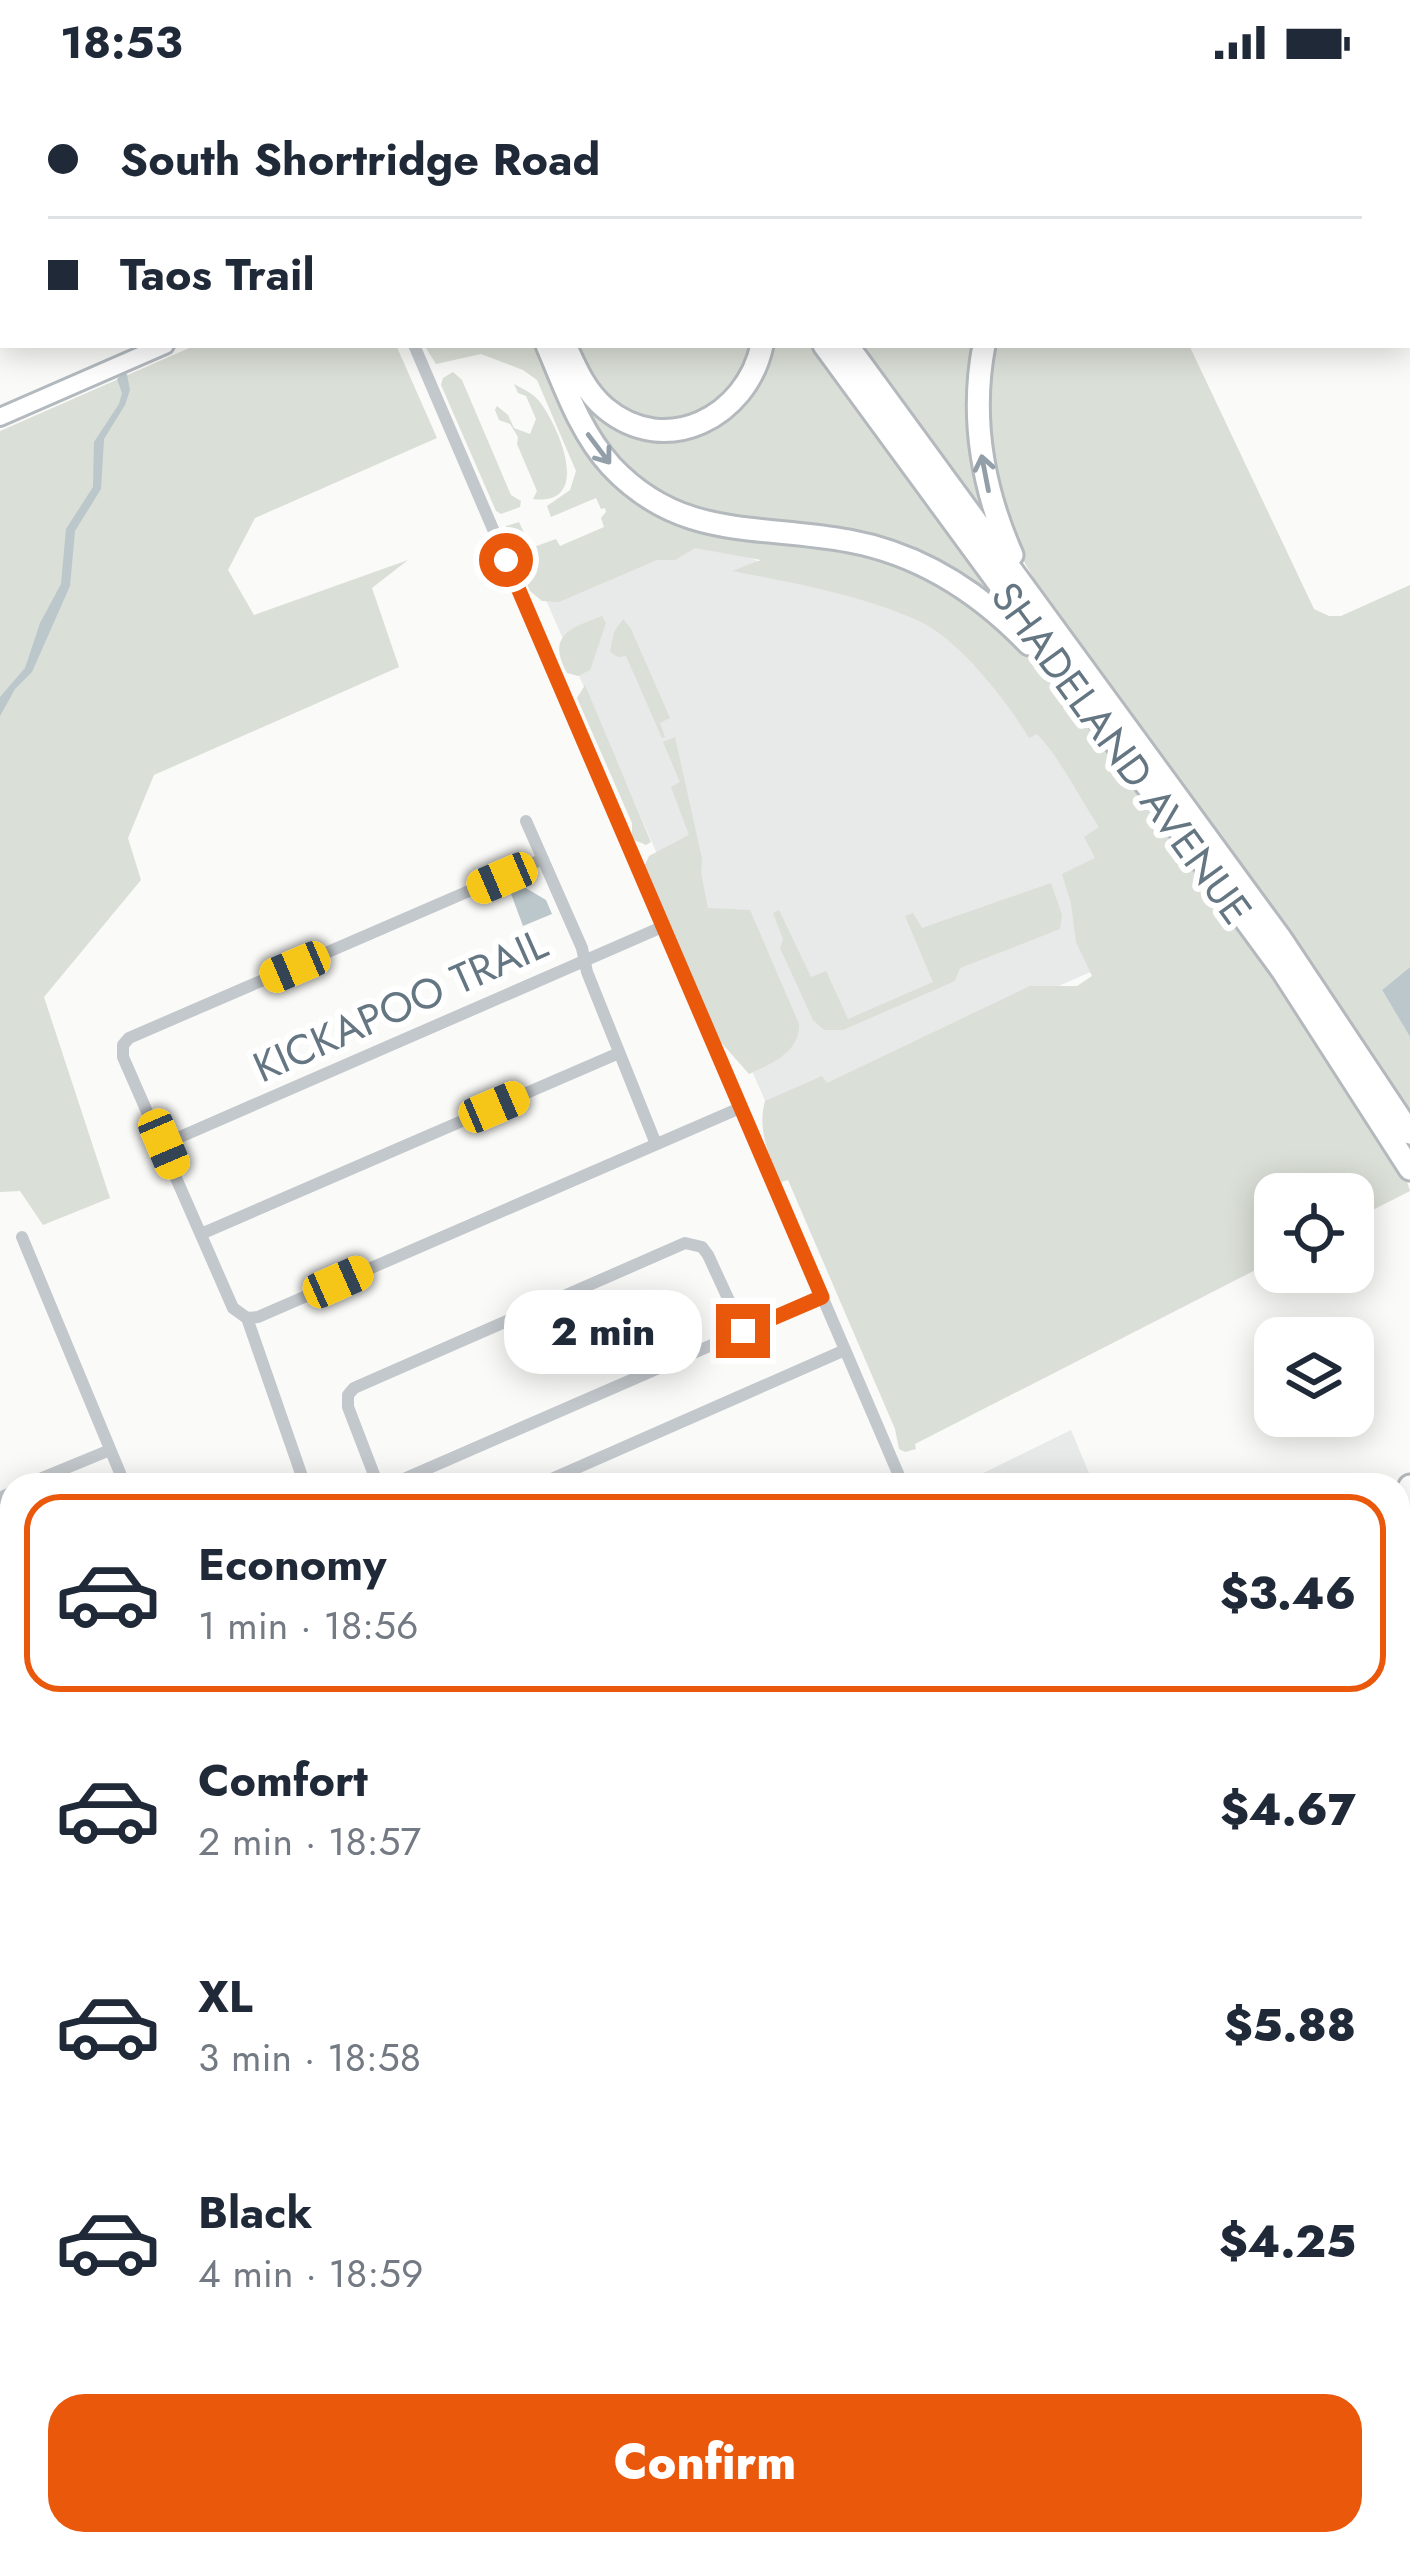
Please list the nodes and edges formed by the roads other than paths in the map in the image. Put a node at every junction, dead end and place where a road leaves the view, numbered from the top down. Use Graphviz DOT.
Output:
graph roads {
  1 [pos="158,348"];
  2 [pos="415,348"];
  3 [pos="548,348"];
  4 [pos="567,348"];
  5 [pos="761,348"];
  6 [pos="826,348"];
  7 [pos="849,348"];
  8 [pos="984,348"];
  9 [pos="0,417"];
  10 [pos="1022,584"];
  11 [pos="1083,699"];
  12 [pos="526,821"];
  13 [pos="543,860"];
  14 [pos="662,927"];
  15 [pos="584,961"];
  16 [pos="619,1053"];
  17 [pos="740,1108"];
  18 [pos="1410,1132"];
  19 [pos="164,1144"];
  20 [pos="656,1144"];
  21 [pos="1410,1169"];
  22 [pos="201,1234"];
  23 [pos="22,1237"];
  24 [pos="822,1297"];
  25 [pos="247,1318"];
  26 [pos="743,1331"];
  27 [pos="845,1350"];
  28 [pos="110,1450"];
  29 [pos="55,1473"];
  30 [pos="120,1473"];
  31 [pos="301,1473"];
  32 [pos="373,1473"];
  33 [pos="418,1473"];
  34 [pos="565,1473"];
  35 [pos="898,1473"];
  1 -- 9 [label="street"];
  2 -- 14 [label="street"];
  3 -- 11 [label="highway, one-way"];
  4 -- 5 [label="highway"];
  6 -- 11 [label="highway, SHADELAND AVENUE"];
  7 -- 10 [label="highway, SHADELAND AVENUE"];
  10 -- 8 [label="highway, one-way"];
  10 -- 18 [label="highway, SHADELAND AVENUE"];
  11 -- 21 [label="highway, SHADELAND AVENUE"];
  12 -- 13 [label="street"];
  13 -- 15 [label="street"];
  13 -- 19 [label="street"];
  14 -- 15 [label="street, KICKAPOO TRAIL"];
  14 -- 17 [label="street"];
  15 -- 16 [label="street"];
  15 -- 19 [label="street, KICKAPOO TRAIL"];
  16 -- 20 [label="street"];
  16 -- 22 [label="street"];
  17 -- 20 [label="street"];
  17 -- 24 [label="street"];
  19 -- 22 [label="street"];
  20 -- 25 [label="street"];
  22 -- 25 [label="street"];
  23 -- 28 [label="street"];
  24 -- 26 [label="street"];
  24 -- 27 [label="street"];
  25 -- 31 [label="street"];
  26 -- 32 [label="street"];
  26 -- 33 [label="street"];
  27 -- 34 [label="street"];
  27 -- 35 [label="street"];
  28 -- 29 [label="street"];
  28 -- 30 [label="street"];
}
